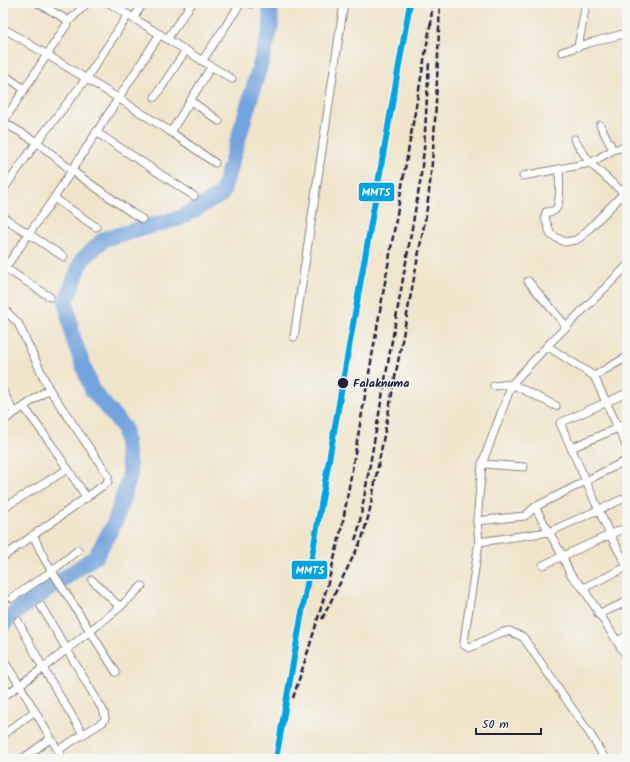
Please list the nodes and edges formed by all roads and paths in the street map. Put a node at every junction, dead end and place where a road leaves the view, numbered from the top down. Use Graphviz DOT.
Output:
graph roads {
  1 [pos="38,3"];
  2 [pos="87,3"];
  3 [pos="109,3"];
  4 [pos="143,3"];
  5 [pos="192,3"];
  6 [pos="241,3"];
  7 [pos="344,3"];
  8 [pos="586,3"];
  9 [pos="130,17"];
  10 [pos="69,21"];
  11 [pos="3,28"];
  12 [pos="627,33"];
  13 [pos="160,34"];
  14 [pos="167,39"];
  15 [pos="578,47"];
  16 [pos="186,50"];
  17 [pos="562,52"];
  18 [pos="46,56"];
  19 [pos="202,61"];
  20 [pos="211,67"];
  21 [pos="3,74"];
  22 [pos="232,78"];
  23 [pos="86,79"];
  24 [pos="24,89"];
  25 [pos="118,98"];
  26 [pos="155,98"];
  27 [pos="190,101"];
  28 [pos="219,121"];
  29 [pos="3,122"];
  30 [pos="600,125"];
  31 [pos="96,132"];
  32 [pos="171,132"];
  33 [pos="574,139"];
  34 [pos="37,142"];
  35 [pos="627,146"];
  36 [pos="613,150"];
  37 [pos="590,162"];
  38 [pos="215,163"];
  39 [pos="71,170"];
  40 [pos="559,170"];
  41 [pos="523,176"];
  42 [pos="3,190"];
  43 [pos="626,193"];
  44 [pos="194,196"];
  45 [pos="54,198"];
  46 [pos="3,217"];
  47 [pos="142,219"];
  48 [pos="96,227"];
  49 [pos="28,234"];
  50 [pos="64,257"];
  51 [pos="627,266"];
  52 [pos="4,269"];
  53 [pos="528,281"];
  54 [pos="50,297"];
  55 [pos="3,308"];
  56 [pos="567,327"];
  57 [pos="294,337"];
  58 [pos="547,346"];
  59 [pos="627,357"];
  60 [pos="594,376"];
  61 [pos="512,384"];
  62 [pos="494,386"];
  63 [pos="49,389"];
  64 [pos="3,391"];
  65 [pos="627,393"];
  66 [pos="607,402"];
  67 [pos="24,406"];
  68 [pos="556,406"];
  69 [pos="14,413"];
  70 [pos="3,421"];
  71 [pos="627,424"];
  72 [pos="618,428"];
  73 [pos="627,447"];
  74 [pos="571,448"];
  75 [pos="627,460"];
  76 [pos="482,464"];
  77 [pos="524,467"];
  78 [pos="68,469"];
  79 [pos="586,481"];
  80 [pos="627,497"];
  81 [pos="86,498"];
  82 [pos="535,507"];
  83 [pos="3,508"];
  84 [pos="599,510"];
  85 [pos="476,521"];
  86 [pos="627,527"];
  87 [pos="549,532"];
  88 [pos="610,535"];
  89 [pos="33,536"];
  90 [pos="479,542"];
  91 [pos="78,550"];
  92 [pos="562,555"];
  93 [pos="3,557"];
  94 [pos="543,565"];
  95 [pos="627,566"];
  96 [pos="52,571"];
  97 [pos="92,580"];
  98 [pos="142,586"];
  99 [pos="583,588"];
  100 [pos="12,598"];
  101 [pos="627,602"];
  102 [pos="41,606"];
  103 [pos="120,607"];
  104 [pos="598,614"];
  105 [pos="18,621"];
  106 [pos="90,631"];
  107 [pos="627,636"];
  108 [pos="617,641"];
  109 [pos="66,649"];
  110 [pos="627,657"];
  111 [pos="3,660"];
  112 [pos="44,668"];
  113 [pos="116,672"];
  114 [pos="19,684"];
  115 [pos="3,697"];
  116 [pos="34,711"];
  117 [pos="83,734"];
  118 [pos="3,735"];
  119 [pos="50,739"];
  120 [pos="58,750"];
  121 [pos="22,759"];
  122 [pos="63,759"];
  123 [pos="605,759"];
  1 -- 10 [label="street"];
  2 -- 10 [label="street"];
  3 -- 9 [label="street"];
  4 -- 9 [label="street"];
  5 -- 14 [label="street"];
  6 -- 19 [label="street"];
  7 -- 57 [label="street"];
  8 -- 15 [label="street"];
  9 -- 13 [label="street"];
  9 -- 23 [label="street"];
  10 -- 18 [label="street"];
  11 -- 18 [label="street"];
  12 -- 15 [label="street"];
  13 -- 14 [label="street"];
  13 -- 25 [label="street"];
  14 -- 16 [label="street"];
  15 -- 17 [label="street"];
  16 -- 19 [label="street"];
  16 -- 26 [label="street"];
  18 -- 23 [label="street"];
  18 -- 24 [label="street"];
  19 -- 20 [label="street"];
  20 -- 22 [label="street"];
  20 -- 27 [label="street"];
  21 -- 24 [label="street"];
  23 -- 25 [label="street"];
  23 -- 34 [label="street"];
  24 -- 29 [label="street"];
  25 -- 31 [label="street"];
  25 -- 32 [label="street"];
  27 -- 28 [label="street"];
  27 -- 32 [label="street"];
  29 -- 34 [label="street"];
  30 -- 36 [label="street"];
  31 -- 39 [label="street"];
  31 -- 44 [label="street"];
  32 -- 38 [label="street"];
  33 -- 37 [label="street"];
  34 -- 39 [label="street"];
  34 -- 42 [label="street"];
  35 -- 36 [label="street"];
  36 -- 37 [label="street"];
  37 -- 40 [label="street"];
  37 -- 43 [label="street"];
  39 -- 45 [label="street"];
  39 -- 47 [label="street"];
  40 -- 41 [label="street"];
  40 -- 43 [label="street"];
  45 -- 48 [label="street"];
  45 -- 49 [label="street"];
  46 -- 49 [label="street"];
  49 -- 50 [label="street"];
  49 -- 52 [label="street"];
  51 -- 56 [label="street"];
  52 -- 54 [label="street"];
  53 -- 56 [label="street"];
  55 -- 63 [label="street"];
  56 -- 58 [label="street"];
  58 -- 60 [label="street"];
  58 -- 61 [label="street"];
  59 -- 60 [label="street"];
  60 -- 66 [label="street"];
  61 -- 62 [label="street"];
  61 -- 68 [label="street"];
  61 -- 76 [label="street"];
  63 -- 67 [label="street"];
  63 -- 81 [label="street"];
  64 -- 69 [label="street"];
  65 -- 66 [label="street"];
  66 -- 72 [label="street"];
  66 -- 74 [label="street"];
  67 -- 69 [label="street"];
  67 -- 78 [label="street"];
  69 -- 70 [label="street"];
  71 -- 72 [label="street"];
  72 -- 73 [label="street"];
  72 -- 74 [label="street"];
  74 -- 79 [label="street"];
  75 -- 79 [label="street"];
  76 -- 77 [label="street"];
  76 -- 85 [label="street"];
  78 -- 81 [label="street"];
  78 -- 83 [label="street"];
  79 -- 82 [label="street"];
  79 -- 84 [label="street"];
  80 -- 84 [label="street"];
  81 -- 89 [label="street"];
  82 -- 85 [label="street"];
  82 -- 87 [label="street"];
  84 -- 87 [label="street"];
  84 -- 88 [label="street"];
  85 -- 90 [label="street"];
  86 -- 88 [label="street"];
  87 -- 90 [label="street"];
  87 -- 92 [label="street"];
  88 -- 92 [label="street"];
  88 -- 95 [label="street"];
  89 -- 93 [label="street"];
  89 -- 96 [label="street"];
  90 -- 123 [label="street"];
  91 -- 96 [label="street"];
  92 -- 94 [label="street"];
  92 -- 99 [label="street"];
  95 -- 99 [label="street"];
  96 -- 100 [label="street"];
  96 -- 106 [label="street"];
  97 -- 103 [label="street"];
  98 -- 103 [label="street"];
  99 -- 104 [label="street"];
  101 -- 104 [label="street"];
  102 -- 109 [label="street"];
  103 -- 106 [label="street"];
  104 -- 108 [label="street"];
  105 -- 112 [label="street"];
  106 -- 109 [label="street"];
  106 -- 113 [label="street"];
  107 -- 108 [label="street"];
  108 -- 110 [label="street"];
  109 -- 112 [label="street"];
  109 -- 117 [label="street"];
  111 -- 114 [label="street"];
  112 -- 114 [label="street"];
  112 -- 117 [label="street"];
  114 -- 115 [label="street"];
  114 -- 116 [label="street"];
  116 -- 118 [label="street"];
  116 -- 119 [label="street"];
  117 -- 120 [label="street"];
  119 -- 120 [label="street"];
  119 -- 121 [label="street"];
  120 -- 122 [label="street"];
}
